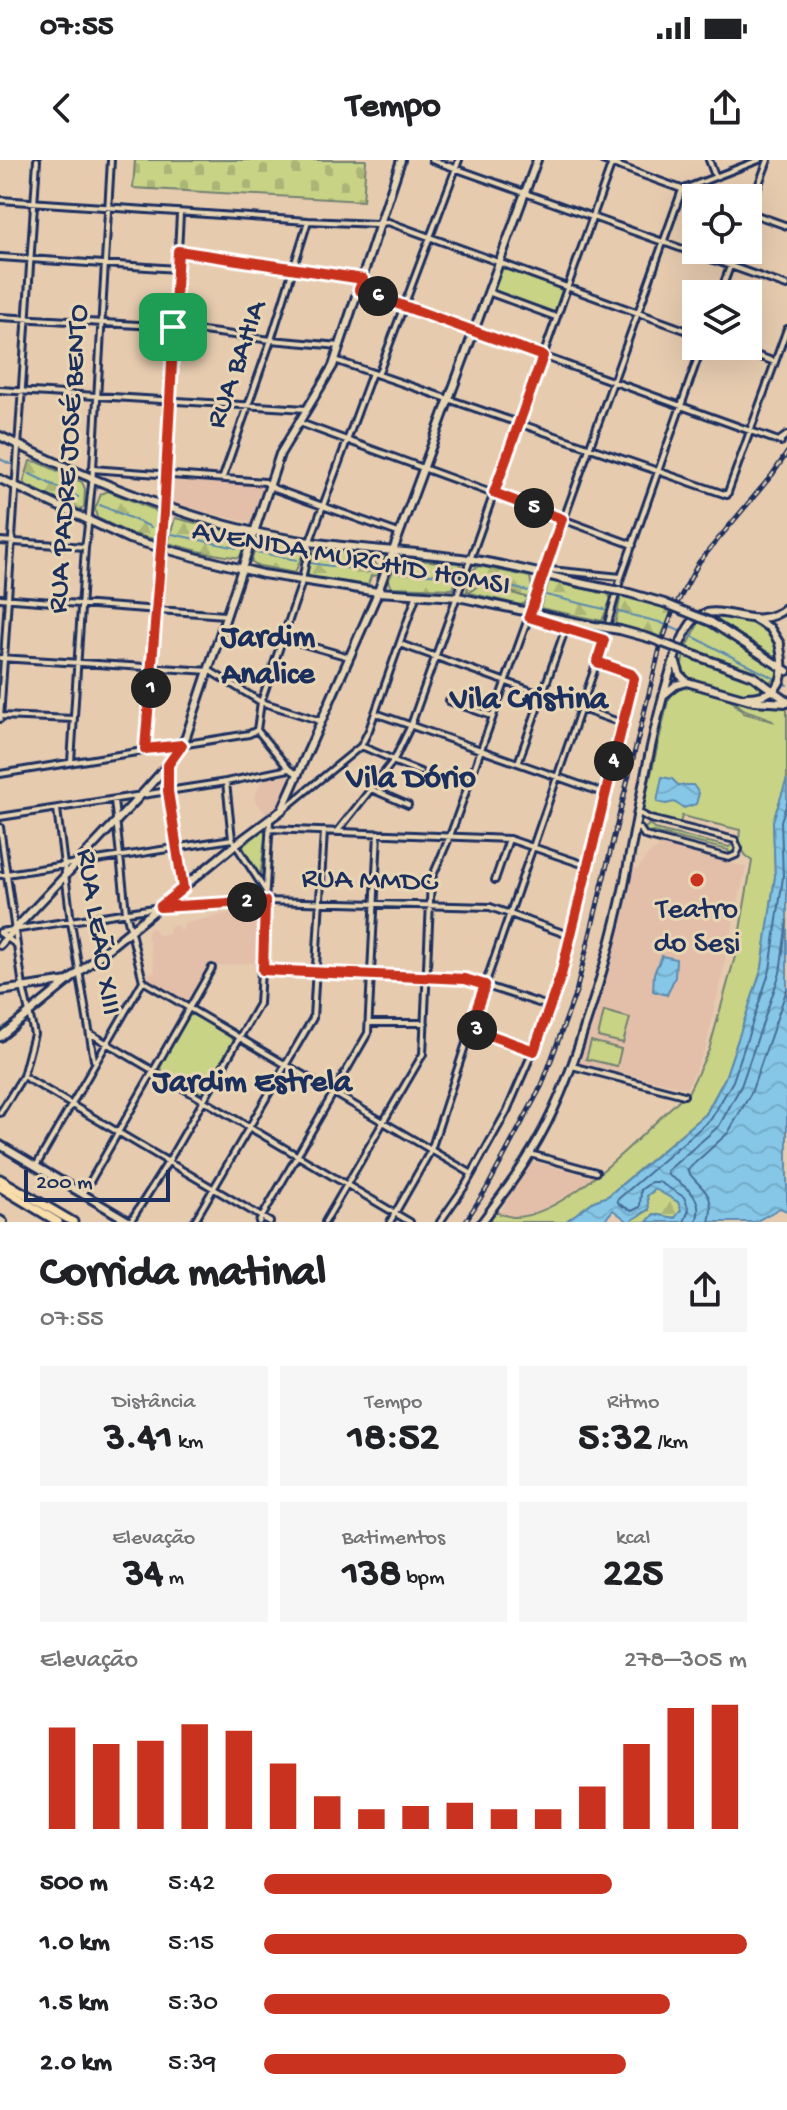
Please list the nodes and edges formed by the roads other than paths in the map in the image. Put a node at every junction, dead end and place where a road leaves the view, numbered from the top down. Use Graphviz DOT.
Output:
graph roads {
  1 [pos="37,160"];
  2 [pos="111,160"];
  3 [pos="401,160"];
  4 [pos="432,160"];
  5 [pos="459,160"];
  6 [pos="537,160"];
  7 [pos="602,160"];
  8 [pos="709,160"];
  9 [pos="759,160"];
  10 [pos="768,160"];
  11 [pos="612,162"];
  12 [pos="456,168"];
  13 [pos="715,176"];
  14 [pos="694,184"];
  15 [pos="759,184"];
  16 [pos="682,190"];
  17 [pos="525,192"];
  18 [pos="0,200"];
  19 [pos="35,203"];
  20 [pos="109,206"];
  21 [pos="180,214"];
  22 [pos="592,217"];
  23 [pos="762,218"];
  24 [pos="308,221"];
  25 [pos="381,224"];
  26 [pos="787,226"];
  27 [pos="430,237"];
  28 [pos="663,243"];
  29 [pos="178,251"];
  30 [pos="0,257"];
  31 [pos="32,259"];
  32 [pos="499,262"];
  33 [pos="106,264"];
  34 [pos="730,266"];
  35 [pos="293,268"];
  36 [pos="177,269"];
  37 [pos="363,279"];
  38 [pos="725,280"];
  39 [pos="787,286"];
  40 [pos="567,287"];
  41 [pos="359,290"];
  42 [pos="488,292"];
  43 [pos="404,305"];
  44 [pos="637,313"];
  45 [pos="0,317"];
  46 [pos="27,317"];
  47 [pos="556,317"];
  48 [pos="101,322"];
  49 [pos="173,327"];
  50 [pos="682,329"];
  51 [pos="787,329"];
  52 [pos="474,330"];
  53 [pos="271,340"];
  54 [pos="340,346"];
  55 [pos="543,356"];
  56 [pos="762,357"];
  57 [pos="335,360"];
  58 [pos="697,360"];
  59 [pos="775,362"];
  60 [pos="372,373"];
  61 [pos="378,375"];
  62 [pos="612,382"];
  63 [pos="0,390"];
  64 [pos="23,391"];
  65 [pos="95,395"];
  66 [pos="169,400"];
  67 [pos="448,400"];
  68 [pos="247,406"];
  69 [pos="681,406"];
  70 [pos="306,409"];
  71 [pos="297,423"];
  72 [pos="518,424"];
  73 [pos="750,431"];
  74 [pos="787,435"];
  75 [pos="0,436"];
  76 [pos="348,441"];
  77 [pos="20,446"];
  78 [pos="588,449"];
  79 [pos="423,468"];
  80 [pos="92,469"];
  81 [pos="658,471"];
  82 [pos="166,473"];
  83 [pos="223,477"];
  84 [pos="0,479"];
  85 [pos="91,480"];
  86 [pos="270,485"];
  87 [pos="16,488"];
  88 [pos="494,493"];
  89 [pos="162,507"];
  90 [pos="324,507"];
  91 [pos="562,519"];
  92 [pos="88,521"];
  93 [pos="254,532"];
  94 [pos="398,533"];
  95 [pos="0,541"];
  96 [pos="310,541"];
  97 [pos="11,542"];
  98 [pos="633,545"];
  99 [pos="85,547"];
  100 [pos="160,548"];
  101 [pos="391,552"];
  102 [pos="470,559"];
  103 [pos="243,568"];
  104 [pos="542,576"];
  105 [pos="621,577"];
  106 [pos="300,580"];
  107 [pos="378,592"];
  108 [pos="417,594"];
  109 [pos="458,597"];
  110 [pos="0,598"];
  111 [pos="7,599"];
  112 [pos="82,605"];
  113 [pos="787,607"];
  114 [pos="156,610"];
  115 [pos="529,615"];
  116 [pos="228,616"];
  117 [pos="754,619"];
  118 [pos="565,630"];
  119 [pos="283,638"];
  120 [pos="604,640"];
  121 [pos="779,643"];
  122 [pos="400,644"];
  123 [pos="436,656"];
  124 [pos="349,657"];
  125 [pos="2,658"];
  126 [pos="787,658"];
  127 [pos="675,659"];
  128 [pos="78,662"];
  129 [pos="597,662"];
  130 [pos="153,668"];
  131 [pos="786,670"];
  132 [pos="210,671"];
  133 [pos="505,681"];
  134 [pos="687,682"];
  135 [pos="771,689"];
  136 [pos="542,695"];
  137 [pos="664,696"];
  138 [pos="739,697"];
  139 [pos="449,701"];
  140 [pos="261,702"];
  141 [pos="787,702"];
  142 [pos="581,709"];
  143 [pos="375,713"];
  144 [pos="493,716"];
  145 [pos="0,717"];
  146 [pos="74,720"];
  147 [pos="321,721"];
  148 [pos="624,724"];
  149 [pos="411,725"];
  150 [pos="257,730"];
  151 [pos="182,745"];
  152 [pos="361,746"];
  153 [pos="145,749"];
  154 [pos="481,750"];
  155 [pos="393,760"];
  156 [pos="71,762"];
  157 [pos="518,763"];
  158 [pos="168,765"];
  159 [pos="289,769"];
  160 [pos="420,772"];
  161 [pos="0,774"];
  162 [pos="298,774"];
  163 [pos="556,776"];
  164 [pos="226,782"];
  165 [pos="371,789"];
  166 [pos="291,790"];
  167 [pos="168,791"];
  168 [pos="301,793"];
  169 [pos="606,794"];
  170 [pos="141,795"];
  171 [pos="114,800"];
  172 [pos="408,805"];
  173 [pos="57,809"];
  174 [pos="282,810"];
  175 [pos="637,811"];
  176 [pos="0,817"];
  177 [pos="270,819"];
  178 [pos="650,819"];
  179 [pos="115,823"];
  180 [pos="0,827"];
  181 [pos="634,827"];
  182 [pos="270,829"];
  183 [pos="324,831"];
  184 [pos="337,832"];
  185 [pos="378,833"];
  186 [pos="643,833"];
  187 [pos="450,836"];
  188 [pos="509,839"];
  189 [pos="234,841"];
  190 [pos="533,847"];
  191 [pos="176,848"];
  192 [pos="120,857"];
  193 [pos="79,862"];
  194 [pos="63,864"];
  195 [pos="588,866"];
  196 [pos="7,874"];
  197 [pos="0,875"];
  198 [pos="64,878"];
  199 [pos="495,880"];
  200 [pos="183,888"];
  201 [pos="266,891"];
  202 [pos="265,901"];
  203 [pos="374,902"];
  204 [pos="320,903"];
  205 [pos="430,906"];
  206 [pos="160,907"];
  207 [pos="126,912"];
  208 [pos="509,915"];
  209 [pos="71,922"];
  210 [pos="15,930"];
  211 [pos="132,930"];
  212 [pos="0,933"];
  213 [pos="571,936"];
  214 [pos="8,937"];
  215 [pos="0,945"];
  216 [pos="17,945"];
  217 [pos="212,968"];
  218 [pos="263,970"];
  219 [pos="316,972"];
  220 [pos="79,973"];
  221 [pos="372,975"];
  222 [pos="427,977"];
  223 [pos="71,980"];
  224 [pos="143,981"];
  225 [pos="485,985"];
  226 [pos="23,987"];
  227 [pos="0,991"];
  228 [pos="552,1007"];
  229 [pos="188,1008"];
  230 [pos="29,1014"];
  231 [pos="369,1023"];
  232 [pos="425,1023"];
  233 [pos="470,1028"];
  234 [pos="91,1034"];
  235 [pos="0,1037"];
  236 [pos="239,1038"];
  237 [pos="106,1042"];
  238 [pos="534,1051"];
  239 [pos="94,1062"];
  240 [pos="285,1066"];
  241 [pos="572,1066"];
  242 [pos="154,1070"];
  243 [pos="23,1076"];
  244 [pos="335,1094"];
  245 [pos="684,1095"];
  246 [pos="204,1099"];
  247 [pos="71,1105"];
  248 [pos="0,1113"];
  249 [pos="384,1122"];
  250 [pos="250,1127"];
  251 [pos="118,1133"];
  252 [pos="0,1145"];
  253 [pos="431,1150"];
  254 [pos="530,1154"];
  255 [pos="299,1155"];
  256 [pos="168,1162"];
  257 [pos="36,1166"];
  258 [pos="596,1172"];
  259 [pos="472,1174"];
  260 [pos="0,1179"];
  261 [pos="347,1184"];
  262 [pos="0,1187"];
  263 [pos="213,1189"];
  264 [pos="83,1194"];
  265 [pos="395,1213"];
  266 [pos="261,1220"];
  267 [pos="58,1222"];
  268 [pos="73,1222"];
  269 [pos="130,1222"];
  270 [pos="194,1222"];
  271 [pos="270,1222"];
  272 [pos="325,1222"];
  273 [pos="390,1222"];
  274 [pos="410,1222"];
  275 [pos="440,1222"];
  276 [pos="482,1222"];
  1 -- 19 [label="street"];
  2 -- 20 [label="street, RUA PADRE JOSÉ BENTO"];
  3 -- 25 [label="main road"];
  4 -- 12 [label="street"];
  5 -- 12 [label="street"];
  6 -- 17 [label="main road"];
  7 -- 11 [label="street"];
  8 -- 13 [label="street"];
  9 -- 13 [label="street"];
  10 -- 15 [label="street"];
  11 -- 16 [label="street"];
  11 -- 22 [label="street"];
  12 -- 17 [label="street"];
  12 -- 27 [label="street"];
  13 -- 14 [label="street"];
  16 -- 28 [label="street"];
  17 -- 22 [label="street"];
  17 -- 32 [label="main road"];
  18 -- 19 [label="street"];
  19 -- 20 [label="street"];
  19 -- 31 [label="street"];
  20 -- 21 [label="street"];
  20 -- 33 [label="street, RUA PADRE JOSÉ BENTO"];
  21 -- 24 [label="street"];
  21 -- 29 [label="street"];
  22 -- 28 [label="street"];
  22 -- 40 [label="street"];
  23 -- 26 [label="street"];
  24 -- 25 [label="street"];
  24 -- 35 [label="street, RUA BAHIA"];
  25 -- 27 [label="street"];
  25 -- 37 [label="main road"];
  27 -- 32 [label="street"];
  27 -- 43 [label="street"];
  28 -- 34 [label="street"];
  28 -- 44 [label="street"];
  29 -- 35 [label="street"];
  29 -- 36 [label="street"];
  30 -- 31 [label="street"];
  31 -- 33 [label="street"];
  31 -- 46 [label="street"];
  32 -- 40 [label="street"];
  32 -- 42 [label="main road"];
  33 -- 36 [label="street"];
  33 -- 48 [label="street, RUA PADRE JOSÉ BENTO"];
  34 -- 38 [label="street"];
  34 -- 39 [label="street"];
  35 -- 37 [label="street"];
  35 -- 53 [label="street, RUA BAHIA"];
  36 -- 49 [label="street"];
  37 -- 41 [label="main road"];
  40 -- 44 [label="street"];
  40 -- 47 [label="street"];
  41 -- 43 [label="street"];
  41 -- 54 [label="main road"];
  42 -- 47 [label="street"];
  42 -- 52 [label="main road"];
  43 -- 52 [label="street"];
  43 -- 61 [label="street"];
  44 -- 50 [label="street"];
  44 -- 62 [label="street"];
  45 -- 46 [label="street"];
  46 -- 48 [label="street"];
  46 -- 64 [label="street"];
  47 -- 55 [label="street"];
  48 -- 49 [label="street"];
  48 -- 65 [label="street, RUA PADRE JOSÉ BENTO"];
  49 -- 53 [label="street"];
  49 -- 66 [label="street"];
  51 -- 59 [label="street"];
  52 -- 55 [label="street"];
  52 -- 67 [label="main road"];
  53 -- 54 [label="street"];
  53 -- 68 [label="street, RUA BAHIA"];
  54 -- 57 [label="main road"];
  55 -- 62 [label="street"];
  55 -- 72 [label="street"];
  56 -- 59 [label="street"];
  57 -- 60 [label="street"];
  57 -- 70 [label="main road"];
  58 -- 69 [label="street"];
  59 -- 73 [label="street"];
  60 -- 61 [label="street"];
  60 -- 76 [label="street"];
  61 -- 67 [label="street"];
  62 -- 69 [label="street"];
  62 -- 78 [label="street"];
  63 -- 64 [label="street"];
  64 -- 65 [label="street"];
  64 -- 77 [label="street"];
  65 -- 66 [label="street"];
  65 -- 80 [label="street, RUA PADRE JOSÉ BENTO"];
  66 -- 68 [label="street"];
  66 -- 82 [label="street"];
  67 -- 72 [label="street"];
  67 -- 79 [label="main road"];
  68 -- 70 [label="street"];
  68 -- 83 [label="street, RUA BAHIA"];
  69 -- 73 [label="street"];
  69 -- 81 [label="street"];
  70 -- 71 [label="main road"];
  71 -- 76 [label="street"];
  71 -- 86 [label="main road"];
  72 -- 78 [label="street"];
  72 -- 88 [label="street"];
  73 -- 74 [label="street"];
  73 -- 81 [label="street"];
  75 -- 77 [label="main road, AVENIDA MURCHID HOMSI"];
  76 -- 79 [label="street"];
  76 -- 90 [label="street"];
  77 -- 85 [label="main road, AVENIDA MURCHID HOMSI"];
  77 -- 87 [label="street"];
  78 -- 81 [label="street"];
  78 -- 91 [label="street"];
  79 -- 88 [label="street"];
  79 -- 94 [label="main road"];
  80 -- 82 [label="street"];
  80 -- 85 [label="street, RUA PADRE JOSÉ BENTO"];
  81 -- 98 [label="street"];
  82 -- 83 [label="street"];
  82 -- 89 [label="street"];
  83 -- 86 [label="street"];
  84 -- 87 [label="main road, AVENIDA MURCHID HOMSI"];
  85 -- 89 [label="main road, AVENIDA MURCHID HOMSI"];
  85 -- 92 [label="street, RUA PADRE JOSÉ BENTO"];
  86 -- 90 [label="street"];
  86 -- 93 [label="main road"];
  87 -- 92 [label="main road, AVENIDA MURCHID HOMSI"];
  87 -- 97 [label="street"];
  88 -- 91 [label="street"];
  88 -- 102 [label="street"];
  89 -- 93 [label="main road, AVENIDA MURCHID HOMSI"];
  89 -- 100 [label="street"];
  90 -- 94 [label="street"];
  90 -- 96 [label="street"];
  91 -- 98 [label="street"];
  91 -- 104 [label="street"];
  92 -- 99 [label="street, RUA PADRE JOSÉ BENTO"];
  92 -- 100 [label="main road, AVENIDA MURCHID HOMSI"];
  93 -- 96 [label="main road, AVENIDA MURCHID HOMSI"];
  93 -- 103 [label="main road"];
  94 -- 101 [label="main road"];
  95 -- 97 [label="street"];
  96 -- 101 [label="main road, AVENIDA MURCHID HOMSI"];
  96 -- 106 [label="street"];
  97 -- 99 [label="street"];
  97 -- 111 [label="street"];
  98 -- 105 [label="street"];
  99 -- 112 [label="street, RUA PADRE JOSÉ BENTO"];
  100 -- 103 [label="main road, AVENIDA MURCHID HOMSI"];
  100 -- 114 [label="street"];
  101 -- 102 [label="main road, AVENIDA MURCHID HOMSI"];
  101 -- 107 [label="main road"];
  102 -- 104 [label="main road, AVENIDA MURCHID HOMSI"];
  102 -- 109 [label="street"];
  103 -- 106 [label="main road, AVENIDA MURCHID HOMSI"];
  103 -- 116 [label="main road"];
  104 -- 105 [label="street, AVENIDA MURCHID HOMSI"];
  104 -- 115 [label="street"];
  104 -- 131 [label="main road, AVENIDA MURCHID HOMSI, bridge"];
  105 -- 120 [label="street"];
  106 -- 107 [label="main road, AVENIDA MURCHID HOMSI"];
  106 -- 119 [label="street"];
  107 -- 108 [label="main road, AVENIDA MURCHID HOMSI"];
  107 -- 124 [label="main road"];
  108 -- 109 [label="main road, AVENIDA MURCHID HOMSI"];
  108 -- 122 [label="street"];
  109 -- 115 [label="main road, AVENIDA MURCHID HOMSI"];
  109 -- 123 [label="street"];
  110 -- 111 [label="street"];
  111 -- 112 [label="street"];
  111 -- 125 [label="street"];
  112 -- 114 [label="street"];
  112 -- 128 [label="street, RUA PADRE JOSÉ BENTO"];
  113 -- 117 [label="main road"];
  114 -- 116 [label="street"];
  114 -- 130 [label="street"];
  115 -- 118 [label="street"];
  115 -- 133 [label="street"];
  115 -- 135 [label="main road, AVENIDA MURCHID HOMSI, bridge"];
  116 -- 132 [label="main road"];
  117 -- 121 [label="main road"];
  117 -- 127 [label="main road"];
  118 -- 120 [label="street"];
  118 -- 136 [label="street"];
  119 -- 124 [label="street"];
  119 -- 140 [label="street"];
  120 -- 129 [label="street"];
  121 -- 126 [label="main road"];
  121 -- 131 [label="main road"];
  122 -- 123 [label="street"];
  122 -- 143 [label="street"];
  123 -- 133 [label="street"];
  123 -- 149 [label="street"];
  124 -- 147 [label="main road"];
  125 -- 128 [label="street"];
  125 -- 145 [label="street"];
  127 -- 134 [label="main road"];
  127 -- 137 [label="main road"];
  128 -- 130 [label="street"];
  128 -- 146 [label="street, RUA PADRE JOSÉ BENTO"];
  129 -- 142 [label="street"];
  129 -- 148 [label="street"];
  130 -- 132 [label="street"];
  130 -- 153 [label="street"];
  131 -- 135 [label="main road"];
  132 -- 140 [label="street"];
  132 -- 151 [label="main road"];
  133 -- 136 [label="street"];
  133 -- 144 [label="street"];
  134 -- 137 [label="main road"];
  134 -- 138 [label="main road"];
  135 -- 138 [label="main road"];
  135 -- 141 [label="main road, AVENIDA MURCHID HOMSI"];
  136 -- 142 [label="street"];
  136 -- 157 [label="street"];
  137 -- 175 [label="main road"];
  138 -- 141 [label="main road"];
  139 -- 144 [label="street"];
  140 -- 147 [label="street"];
  140 -- 150 [label="street"];
  142 -- 148 [label="street"];
  142 -- 163 [label="street"];
  143 -- 149 [label="street"];
  143 -- 152 [label="street"];
  144 -- 154 [label="street"];
  145 -- 146 [label="street"];
  146 -- 156 [label="street, RUA PADRE JOSÉ BENTO"];
  147 -- 162 [label="main road"];
  148 -- 169 [label="street"];
  149 -- 154 [label="street"];
  149 -- 155 [label="street"];
  150 -- 151 [label="street"];
  150 -- 159 [label="street"];
  151 -- 153 [label="street"];
  151 -- 158 [label="main road"];
  152 -- 155 [label="street"];
  152 -- 168 [label="street"];
  153 -- 156 [label="street"];
  154 -- 157 [label="street"];
  154 -- 187 [label="street"];
  155 -- 160 [label="street"];
  155 -- 165 [label="street"];
  156 -- 161 [label="street"];
  157 -- 163 [label="street"];
  158 -- 167 [label="street"];
  158 -- 170 [label="main road"];
  159 -- 162 [label="street"];
  159 -- 164 [label="street"];
  162 -- 166 [label="main road"];
  163 -- 169 [label="street"];
  163 -- 190 [label="street"];
  164 -- 167 [label="street"];
  164 -- 189 [label="street"];
  165 -- 172 [label="street"];
  165 -- 184 [label="street"];
  166 -- 168 [label="street"];
  166 -- 174 [label="main road"];
  167 -- 170 [label="street"];
  167 -- 191 [label="street"];
  168 -- 174 [label="street"];
  169 -- 195 [label="street"];
  170 -- 171 [label="street"];
  170 -- 179 [label="main road"];
  171 -- 173 [label="street"];
  171 -- 179 [label="street"];
  173 -- 176 [label="street"];
  173 -- 194 [label="street, RUA LEÃO XIII"];
  174 -- 177 [label="main road"];
  175 -- 178 [label="street"];
  175 -- 181 [label="main road"];
  177 -- 182 [label="street"];
  177 -- 189 [label="main road"];
  178 -- 181 [label="street"];
  178 -- 186 [label="street"];
  178 -- 186 [label="street"];
  179 -- 192 [label="street"];
  179 -- 193 [label="main road"];
  180 -- 196 [label="street"];
  181 -- 186 [label="street"];
  181 -- 241 [label="main road"];
  182 -- 183 [label="street"];
  182 -- 201 [label="street"];
  183 -- 184 [label="street"];
  183 -- 204 [label="street"];
  184 -- 185 [label="street"];
  185 -- 187 [label="street"];
  185 -- 203 [label="street"];
  187 -- 188 [label="street"];
  187 -- 205 [label="street"];
  188 -- 190 [label="street"];
  188 -- 199 [label="street"];
  189 -- 191 [label="street"];
  189 -- 200 [label="main road"];
  189 -- 201 [label="street"];
  190 -- 195 [label="street"];
  190 -- 208 [label="street"];
  191 -- 192 [label="street"];
  191 -- 200 [label="street"];
  192 -- 193 [label="street"];
  192 -- 207 [label="street"];
  193 -- 194 [label="street"];
  193 -- 198 [label="main road"];
  194 -- 196 [label="street"];
  194 -- 198 [label="street, RUA LEÃO XIII"];
  195 -- 213 [label="street"];
  196 -- 197 [label="street"];
  196 -- 210 [label="street"];
  198 -- 209 [label="street, RUA LEÃO XIII"];
  198 -- 210 [label="main road"];
  200 -- 206 [label="main road"];
  201 -- 202 [label="street"];
  202 -- 204 [label="street, RUA MMDC"];
  202 -- 206 [label="street, RUA MMDC"];
  202 -- 218 [label="street"];
  203 -- 204 [label="street, RUA MMDC"];
  203 -- 205 [label="street, RUA MMDC"];
  203 -- 221 [label="street"];
  204 -- 219 [label="street"];
  205 -- 208 [label="street, RUA MMDC"];
  205 -- 222 [label="street"];
  206 -- 207 [label="street, RUA MMDC"];
  206 -- 211 [label="main road"];
  207 -- 209 [label="street, RUA MMDC"];
  207 -- 211 [label="street"];
  208 -- 213 [label="street, RUA MMDC"];
  208 -- 225 [label="street"];
  209 -- 210 [label="street, RUA MMDC"];
  209 -- 220 [label="street, RUA LEÃO XIII"];
  210 -- 212 [label="street, RUA MMDC"];
  210 -- 214 [label="main road"];
  210 -- 216 [label="street"];
  211 -- 220 [label="main road"];
  211 -- 224 [label="street"];
  212 -- 214 [label="street"];
  213 -- 228 [label="street"];
  214 -- 215 [label="main road"];
  214 -- 216 [label="street"];
  216 -- 226 [label="street"];
  217 -- 229 [label="street"];
  218 -- 219 [label="street"];
  218 -- 236 [label="street"];
  219 -- 221 [label="street"];
  219 -- 240 [label="street"];
  220 -- 223 [label="main road"];
  220 -- 234 [label="street, RUA LEÃO XIII"];
  221 -- 222 [label="street"];
  221 -- 231 [label="street"];
  222 -- 225 [label="street"];
  222 -- 232 [label="street"];
  223 -- 226 [label="main road"];
  223 -- 230 [label="main road"];
  224 -- 229 [label="street"];
  224 -- 237 [label="street"];
  225 -- 228 [label="street"];
  225 -- 233 [label="street"];
  226 -- 227 [label="main road"];
  226 -- 230 [label="street"];
  228 -- 238 [label="street"];
  229 -- 236 [label="street"];
  229 -- 242 [label="street"];
  230 -- 235 [label="main road"];
  230 -- 243 [label="street"];
  231 -- 232 [label="street"];
  231 -- 244 [label="street"];
  232 -- 249 [label="street"];
  233 -- 238 [label="street"];
  233 -- 253 [label="street"];
  234 -- 237 [label="street"];
  234 -- 239 [label="street, RUA LEÃO XIII"];
  236 -- 240 [label="street"];
  236 -- 246 [label="street"];
  237 -- 239 [label="street"];
  237 -- 242 [label="street"];
  238 -- 259 [label="street"];
  239 -- 247 [label="street"];
  240 -- 244 [label="street"];
  240 -- 250 [label="street"];
  241 -- 245 [label="street"];
  241 -- 254 [label="main road"];
  242 -- 246 [label="street"];
  242 -- 251 [label="street"];
  243 -- 247 [label="street"];
  243 -- 248 [label="street"];
  244 -- 249 [label="street"];
  244 -- 255 [label="street"];
  246 -- 250 [label="street"];
  246 -- 256 [label="street"];
  247 -- 251 [label="street"];
  247 -- 257 [label="street"];
  249 -- 253 [label="street"];
  249 -- 261 [label="street"];
  250 -- 255 [label="street"];
  250 -- 263 [label="street"];
  251 -- 256 [label="street"];
  251 -- 264 [label="street"];
  252 -- 257 [label="main road"];
  253 -- 259 [label="street"];
  253 -- 265 [label="street"];
  254 -- 258 [label="street"];
  254 -- 276 [label="main road"];
  255 -- 261 [label="street"];
  255 -- 266 [label="street"];
  256 -- 263 [label="street"];
  256 -- 269 [label="street"];
  257 -- 264 [label="main road"];
  259 -- 275 [label="street"];
  260 -- 268 [label="highway"];
  261 -- 265 [label="street"];
  261 -- 272 [label="street"];
  262 -- 267 [label="highway"];
  263 -- 266 [label="street"];
  263 -- 270 [label="street"];
  264 -- 269 [label="main road"];
  265 -- 273 [label="street"];
  265 -- 274 [label="street"];
  266 -- 271 [label="street"];
}
